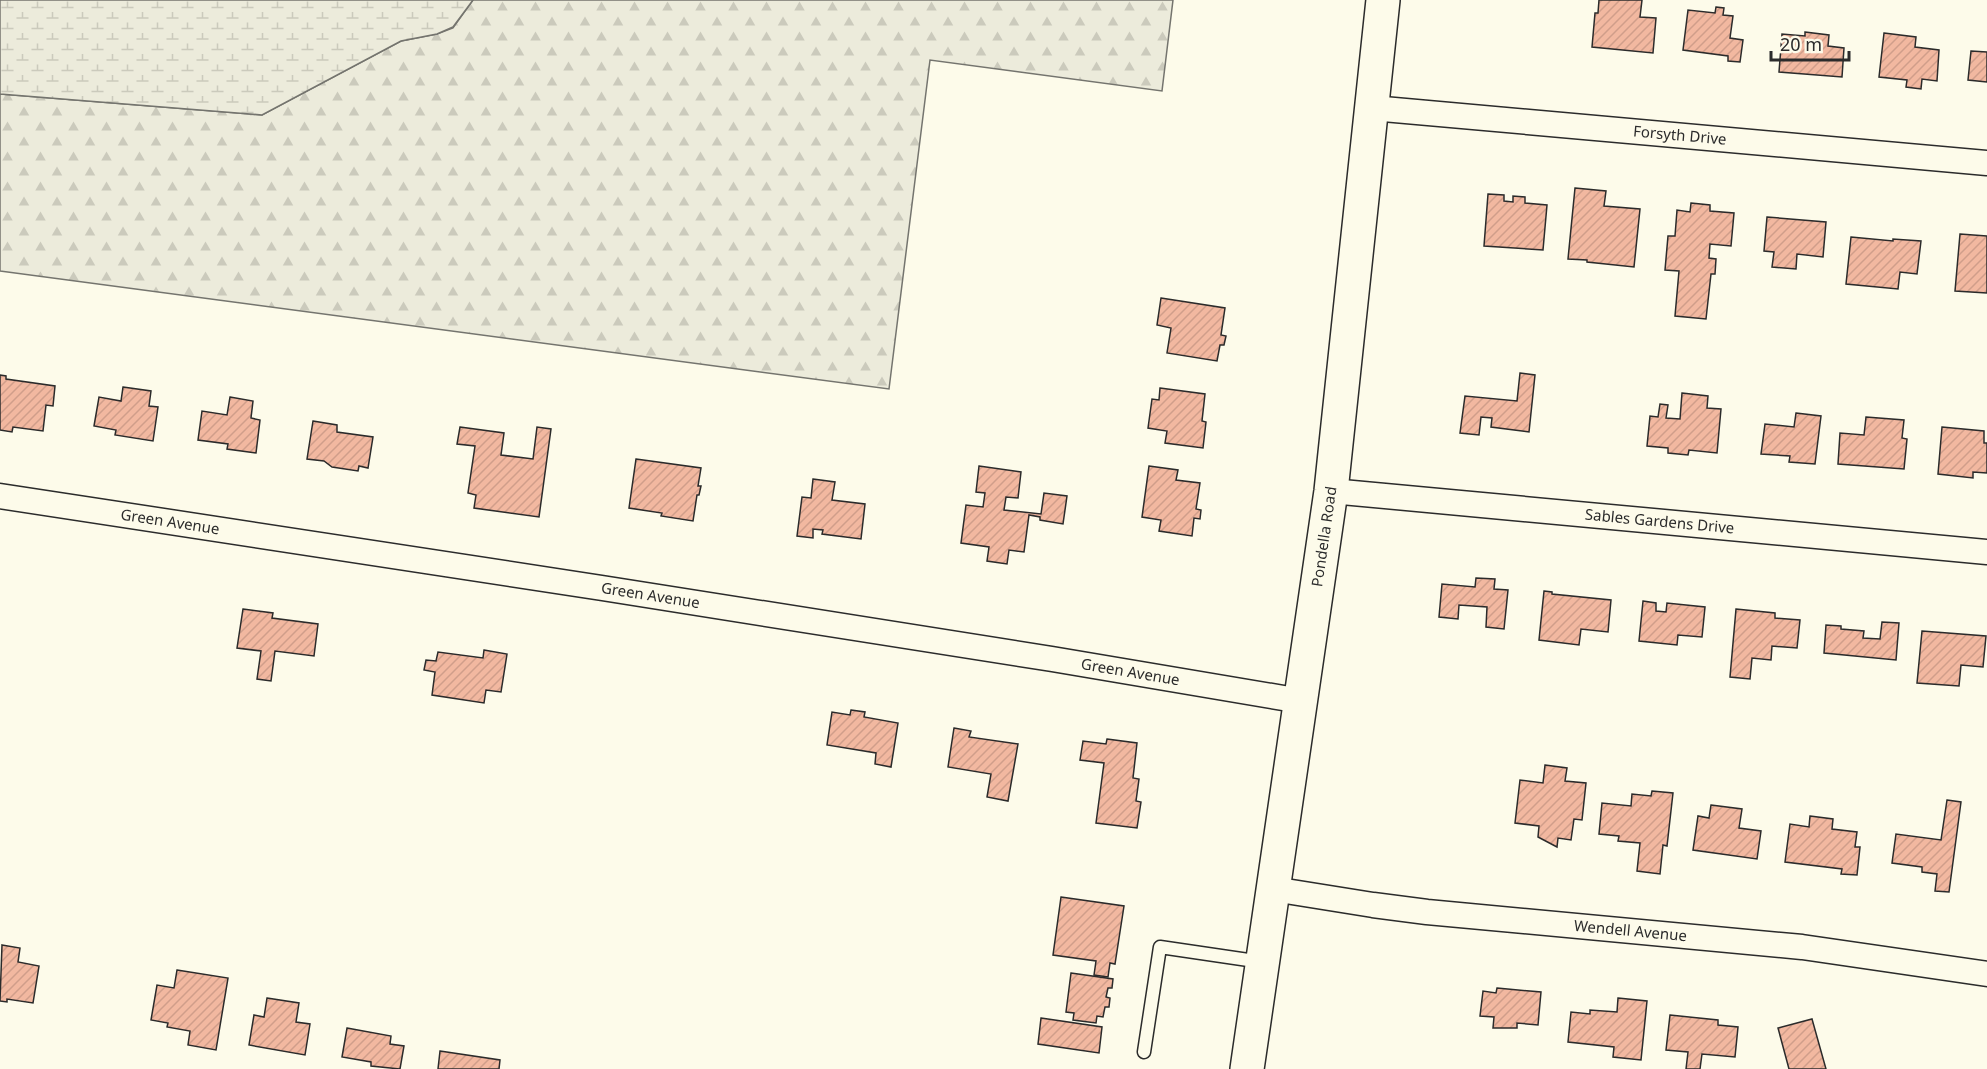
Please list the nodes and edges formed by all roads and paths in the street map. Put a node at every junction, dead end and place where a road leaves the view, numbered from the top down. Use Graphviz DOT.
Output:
graph roads {
  1 [pos="1383,0"];
  2 [pos="1372,108"];
  3 [pos="1987,163"];
  4 [pos="1331,491"];
  5 [pos="0,496"];
  6 [pos="1987,552"];
  7 [pos="1301,700"];
  8 [pos="1274,889"];
  9 [pos="1263,962"];
  10 [pos="1987,974"];
  11 [pos="1144,1052"];
  12 [pos="1247,1069"];
  1 -- 2 [label="main road, Pondella Road"];
  2 -- 3 [label="street, Forsyth Drive"];
  2 -- 4 [label="main road, Pondella Road"];
  4 -- 6 [label="street, Sables Gardens Drive"];
  4 -- 7 [label="main road, Pondella Road"];
  5 -- 7 [label="street, Green Avenue"];
  7 -- 8 [label="main road, Pondella Road"];
  8 -- 9 [label="main road, Pondella Road"];
  8 -- 10 [label="street, Wendell Avenue"];
  9 -- 11 [label="lane"];
  9 -- 12 [label="main road, Pondella Road"];
}
